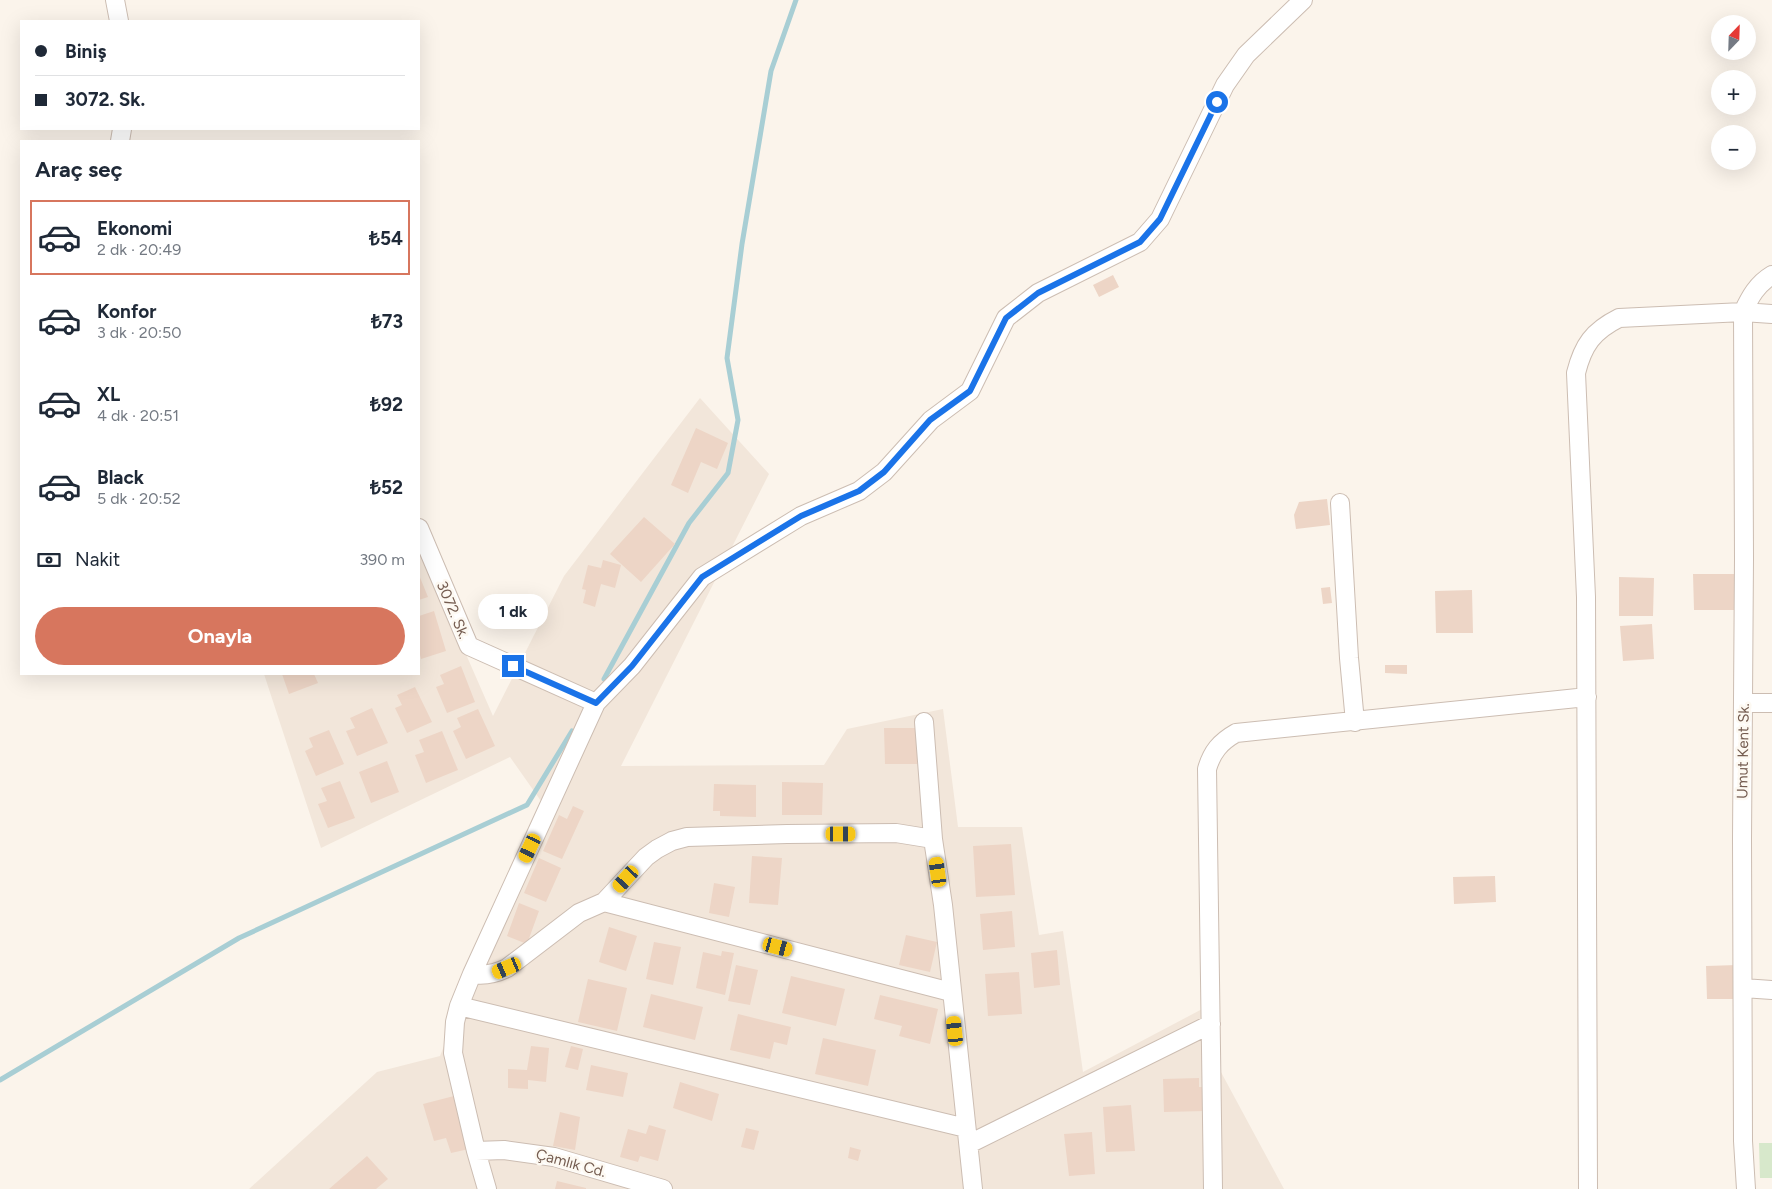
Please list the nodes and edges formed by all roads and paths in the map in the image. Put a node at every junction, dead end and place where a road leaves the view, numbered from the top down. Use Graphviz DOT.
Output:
graph roads {
  1 [pos="115,0"];
  2 [pos="1303,0"];
  3 [pos="119,20"];
  4 [pos="1772,275"];
  5 [pos="1743,312"];
  6 [pos="1772,314"];
  7 [pos="1340,503"];
  8 [pos="420,530"];
  9 [pos="1587,697"];
  10 [pos="596,703"];
  11 [pos="1772,703"];
  12 [pos="1743,704"];
  13 [pos="924,722"];
  14 [pos="1355,722"];
  15 [pos="933,839"];
  16 [pos="604,902"];
  17 [pos="472,974"];
  18 [pos="1743,988"];
  19 [pos="1772,990"];
  20 [pos="951,992"];
  21 [pos="459,1006"];
  22 [pos="1211,1024"];
  23 [pos="967,1136"];
  24 [pos="476,1151"];
  25 [pos="634,1185"];
  26 [pos="487,1189"];
  27 [pos="663,1189"];
  28 [pos="973,1189"];
  29 [pos="1213,1189"];
  30 [pos="1588,1189"];
  31 [pos="1746,1189"];
  1 -- 3 [label="street"];
  2 -- 10 [label="street"];
  4 -- 5 [label="street"];
  5 -- 6 [label="street"];
  5 -- 9 [label="street"];
  5 -- 12 [label="street, Umut Kent Sk."];
  7 -- 14 [label="street"];
  8 -- 10 [label="street, 3072. Sk."];
  9 -- 14 [label="street"];
  9 -- 30 [label="street"];
  10 -- 17 [label="street"];
  11 -- 12 [label="street"];
  12 -- 18 [label="street, Umut Kent Sk."];
  13 -- 15 [label="street"];
  14 -- 22 [label="street"];
  15 -- 16 [label="street"];
  15 -- 20 [label="street"];
  16 -- 17 [label="street"];
  16 -- 20 [label="street"];
  17 -- 21 [label="street"];
  18 -- 19 [label="street"];
  18 -- 31 [label="street, Umut Kent Sk."];
  20 -- 23 [label="street"];
  21 -- 23 [label="street"];
  21 -- 24 [label="street"];
  22 -- 23 [label="street"];
  22 -- 29 [label="street"];
  23 -- 28 [label="street"];
  24 -- 25 [label="street, Çamlık Cd."];
  24 -- 26 [label="street"];
  25 -- 27 [label="street, Çamlık Cd."];
}
